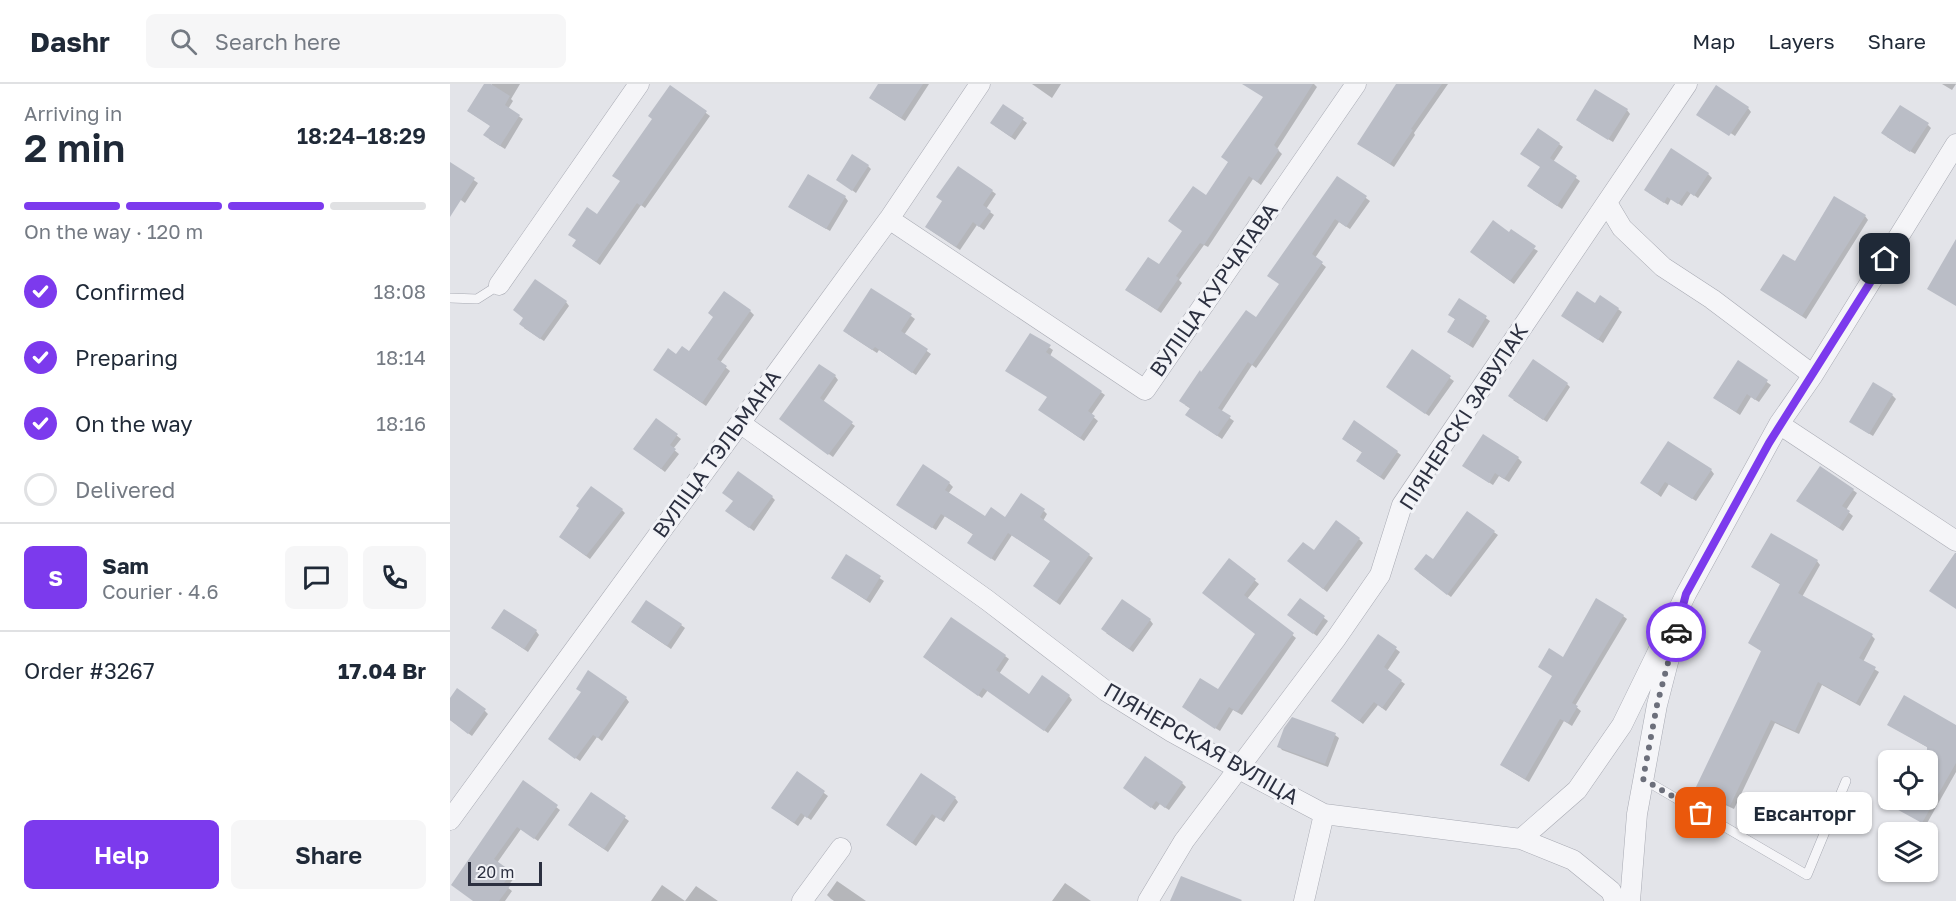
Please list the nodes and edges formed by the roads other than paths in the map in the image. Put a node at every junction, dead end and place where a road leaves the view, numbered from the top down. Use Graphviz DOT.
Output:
graph roads {
  1 [pos="639,84"];
  2 [pos="980,84"];
  3 [pos="1356,84"];
  4 [pos="1687,84"];
  5 [pos="1956,144"];
  6 [pos="1607,203"];
  7 [pos="889,219"];
  8 [pos="499,285"];
  9 [pos="450,298"];
  10 [pos="1813,375"];
  11 [pos="740,423"];
  12 [pos="1779,424"];
  13 [pos="1956,540"];
  14 [pos="1686,594"];
  15 [pos="1239,769"];
  16 [pos="1643,779"];
  17 [pos="1846,781"];
  18 [pos="452,811"];
  19 [pos="1323,814"];
  20 [pos="1521,839"];
  21 [pos="840,848"];
  22 [pos="802,901"];
  23 [pos="1148,901"];
  24 [pos="1304,901"];
  25 [pos="1615,901"];
  26 [pos="1630,901"];
  1 -- 8 [label="street"];
  2 -- 7 [label="street, ВУЛІЦА ТЭЛЬМАНА"];
  3 -- 7 [label="street, ВУЛІЦА КУРЧАТАВА"];
  4 -- 6 [label="street, ПІЯНЕРСКІ ЗАВУЛАК"];
  5 -- 10 [label="street"];
  6 -- 10 [label="street"];
  6 -- 15 [label="street, ПІЯНЕРСКІ ЗАВУЛАК"];
  7 -- 11 [label="street, ВУЛІЦА ТЭЛЬМАНА"];
  8 -- 9 [label="lane"];
  10 -- 12 [label="street"];
  11 -- 15 [label="street, ПІЯНЕРСКАЯ ВУЛІЦА"];
  11 -- 18 [label="street, ВУЛІЦА ТЭЛЬМАНА"];
  12 -- 13 [label="street"];
  12 -- 14 [label="street"];
  14 -- 16 [label="street"];
  14 -- 20 [label="street"];
  15 -- 19 [label="street, ПІЯНЕРСКАЯ ВУЛІЦА"];
  15 -- 23 [label="street, ПІЯНЕРСКІ ЗАВУЛАК"];
  16 -- 17 [label="lane"];
  16 -- 26 [label="street"];
  19 -- 20 [label="street, ПІЯНЕРСКАЯ ВУЛІЦА"];
  19 -- 24 [label="street"];
  20 -- 25 [label="street, ПІЯНЕРСКАЯ ВУЛІЦА"];
  21 -- 22 [label="street"];
}
